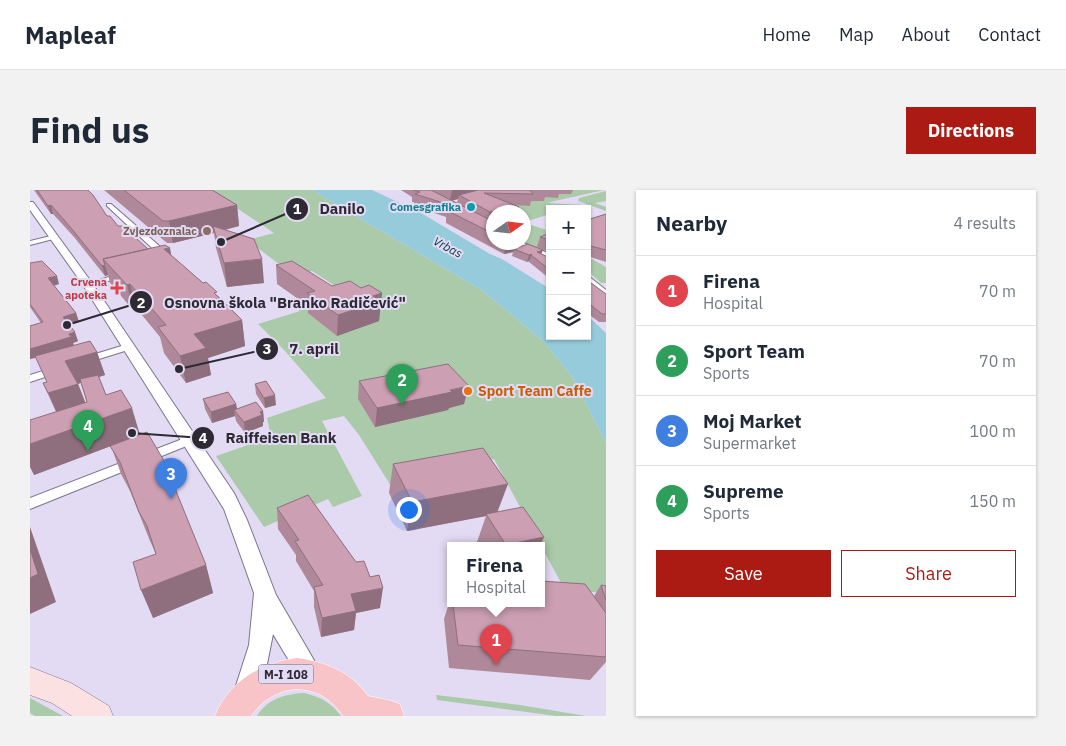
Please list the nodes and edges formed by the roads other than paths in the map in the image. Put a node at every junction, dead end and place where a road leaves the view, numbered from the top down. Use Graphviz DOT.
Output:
graph roads {
  1 [pos="30,204"];
  2 [pos="109,205"];
  3 [pos="55,238"];
  4 [pos="30,243"];
  5 [pos="531,249"];
  6 [pos="546,255"];
  7 [pos="166,264"];
  8 [pos="130,273"];
  9 [pos="591,280"];
  10 [pos="88,284"];
  11 [pos="605,292"];
  12 [pos="128,347"];
  13 [pos="30,379"];
  14 [pos="190,440"];
  15 [pos="30,504"];
  16 [pos="262,587"];
  17 [pos="310,674"];
  18 [pos="30,681"];
  19 [pos="236,708"];
  20 [pos="370,713"];
  21 [pos="99,716"];
  1 -- 3 [label="street"];
  2 -- 7 [label="street"];
  3 -- 4 [label="street"];
  3 -- 10 [label="street"];
  5 -- 6 [label="street"];
  8 -- 10 [label="street"];
  9 -- 11 [label="street"];
  10 -- 12 [label="street"];
  12 -- 13 [label="street"];
  12 -- 14 [label="street"];
  14 -- 15 [label="street"];
  14 -- 16 [label="street"];
  16 -- 17 [label="street"];
  16 -- 19 [label="street"];
  17 -- 19 [label="main road, M-I 108"];
  17 -- 20 [label="main road, M-I 108"];
  18 -- 21 [label="main road"];
}
